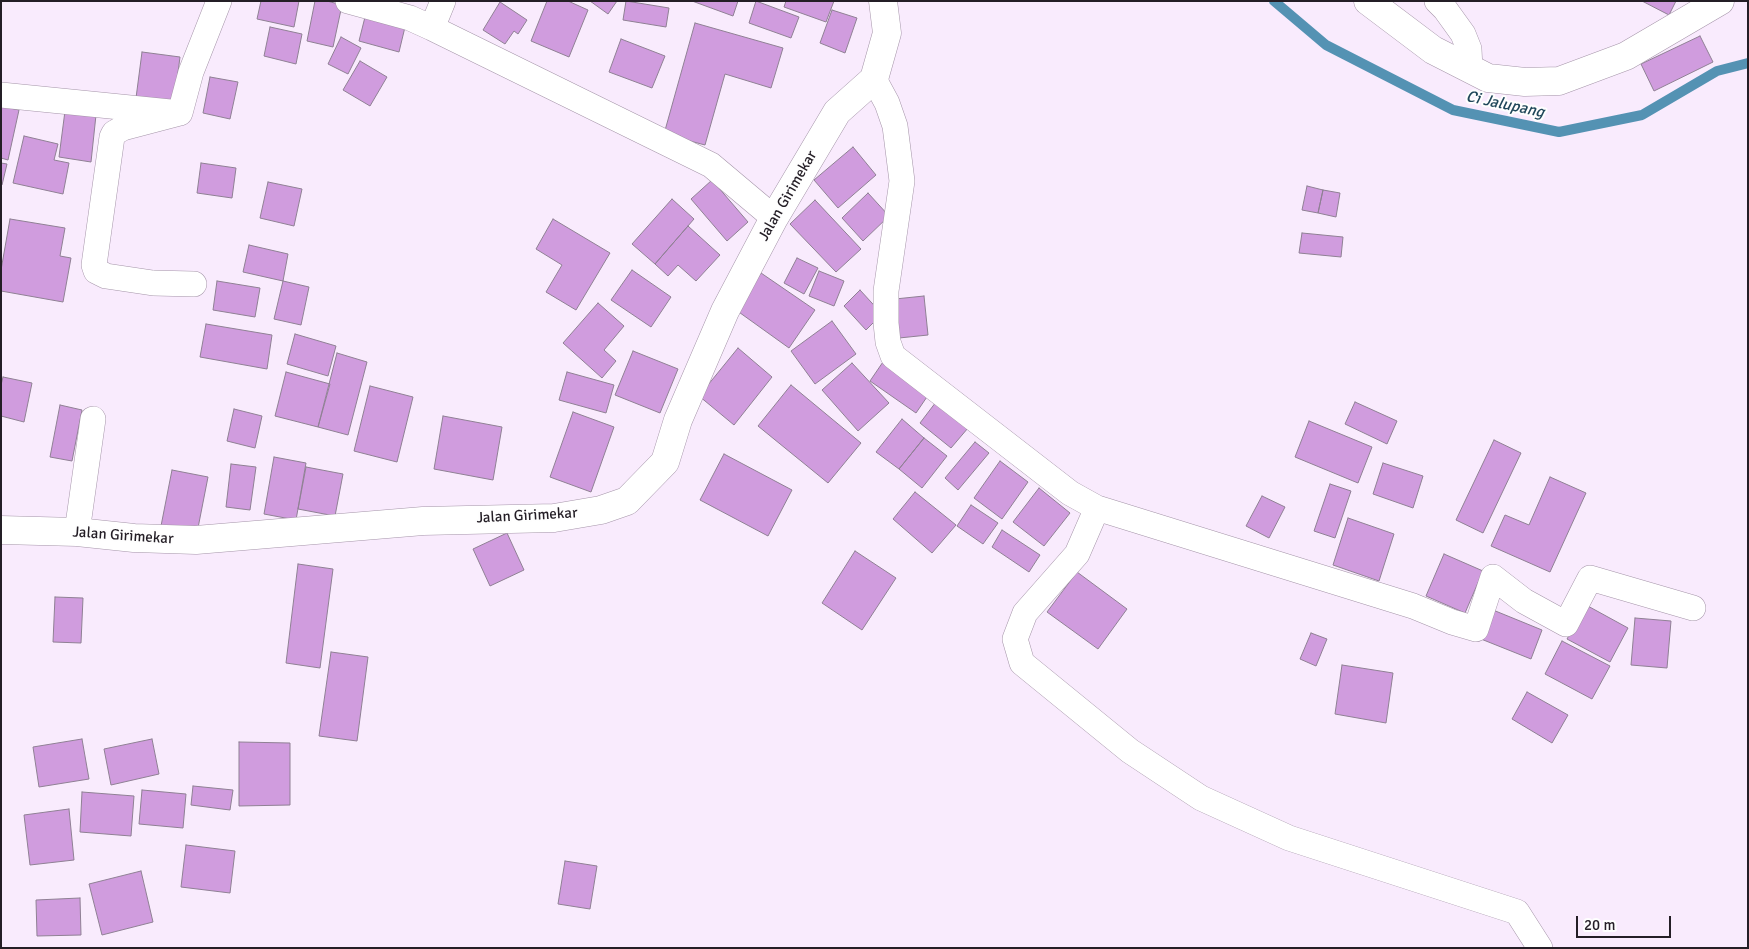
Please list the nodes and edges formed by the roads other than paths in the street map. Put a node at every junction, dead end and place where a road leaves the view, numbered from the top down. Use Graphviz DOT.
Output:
graph roads {
  1 [pos="219,1"];
  2 [pos="348,1"];
  3 [pos="443,1"];
  4 [pos="883,1"];
  5 [pos="1368,1"];
  6 [pos="1437,1"];
  7 [pos="1720,1"];
  8 [pos="432,28"];
  9 [pos="1470,69"];
  10 [pos="874,79"];
  11 [pos="1,94"];
  12 [pos="180,113"];
  13 [pos="774,218"];
  14 [pos="194,284"];
  15 [pos="93,419"];
  16 [pos="1097,508"];
  17 [pos="1,530"];
  18 [pos="77,532"];
  19 [pos="1693,608"];
  20 [pos="1540,948"];
  1 -- 12 [label="street"];
  2 -- 8 [label="street"];
  3 -- 8 [label="street"];
  4 -- 10 [label="street"];
  5 -- 9 [label="street"];
  6 -- 9 [label="street"];
  7 -- 9 [label="street"];
  8 -- 13 [label="street"];
  10 -- 13 [label="street, Jalan Girimekar"];
  10 -- 16 [label="street"];
  11 -- 12 [label="street"];
  12 -- 14 [label="street"];
  13 -- 18 [label="street, Jalan Girimekar"];
  15 -- 18 [label="street"];
  16 -- 19 [label="street"];
  16 -- 20 [label="street"];
  17 -- 18 [label="street, Jalan Girimekar"];
}
